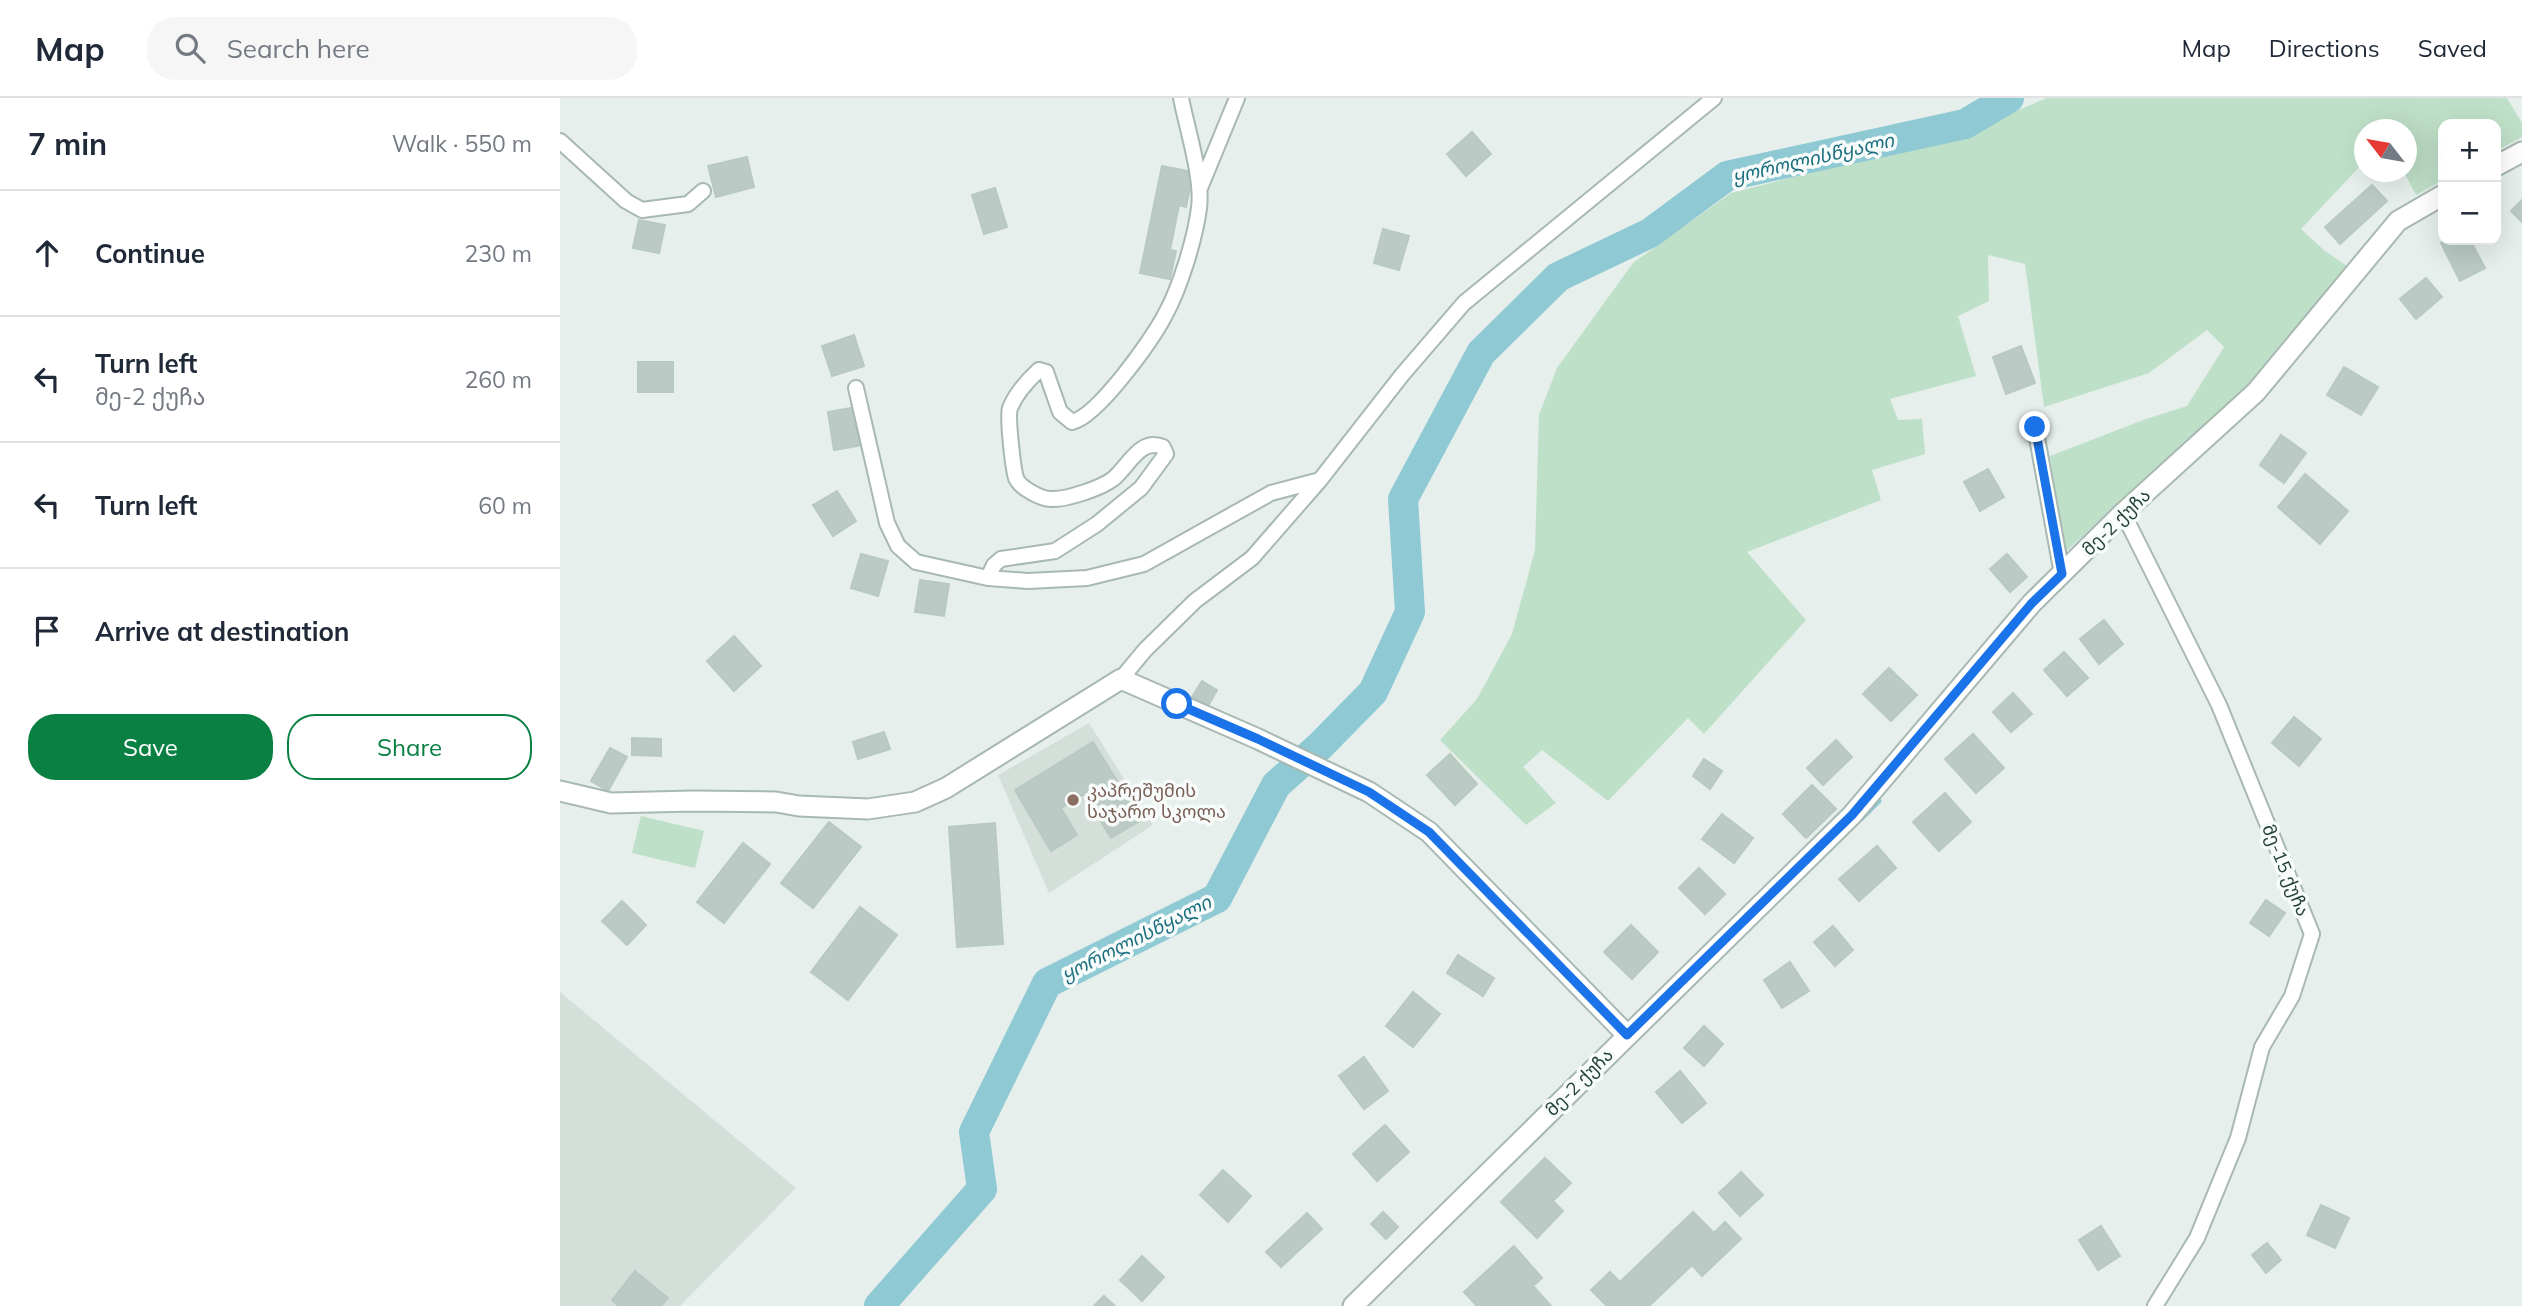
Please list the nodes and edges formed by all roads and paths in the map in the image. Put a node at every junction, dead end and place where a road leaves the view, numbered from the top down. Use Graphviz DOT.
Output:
graph roads {
  1 [pos="1181,98"];
  2 [pos="1237,98"];
  3 [pos="1714,98"];
  4 [pos="560,141"];
  5 [pos="2522,152"];
  6 [pos="2501,163"];
  7 [pos="1200,187"];
  8 [pos="703,191"];
  9 [pos="2438,198"];
  10 [pos="856,388"];
  11 [pos="2035,427"];
  12 [pos="1320,480"];
  13 [pos="2123,513"];
  14 [pos="2062,574"];
  15 [pos="988,578"];
  16 [pos="1121,679"];
  17 [pos="560,791"];
  18 [pos="1627,1035"];
  19 [pos="1353,1306"];
  20 [pos="2155,1306"];
  1 -- 7 [label="street"];
  2 -- 7 [label="street"];
  3 -- 12 [label="street"];
  4 -- 8 [label="street"];
  5 -- 6 [label="street"];
  7 -- 15 [label="street"];
  9 -- 13 [label="street, მე-2 ქუჩა"];
  10 -- 15 [label="street"];
  11 -- 14 [label="street"];
  12 -- 15 [label="street"];
  12 -- 16 [label="street"];
  13 -- 14 [label="street, მე-2 ქუჩა"];
  13 -- 20 [label="street, მე-15 ქუჩა"];
  14 -- 18 [label="street, მე-2 ქუჩა"];
  16 -- 17 [label="street"];
  16 -- 18 [label="street"];
  18 -- 19 [label="street, მე-2 ქუჩა"];
}
